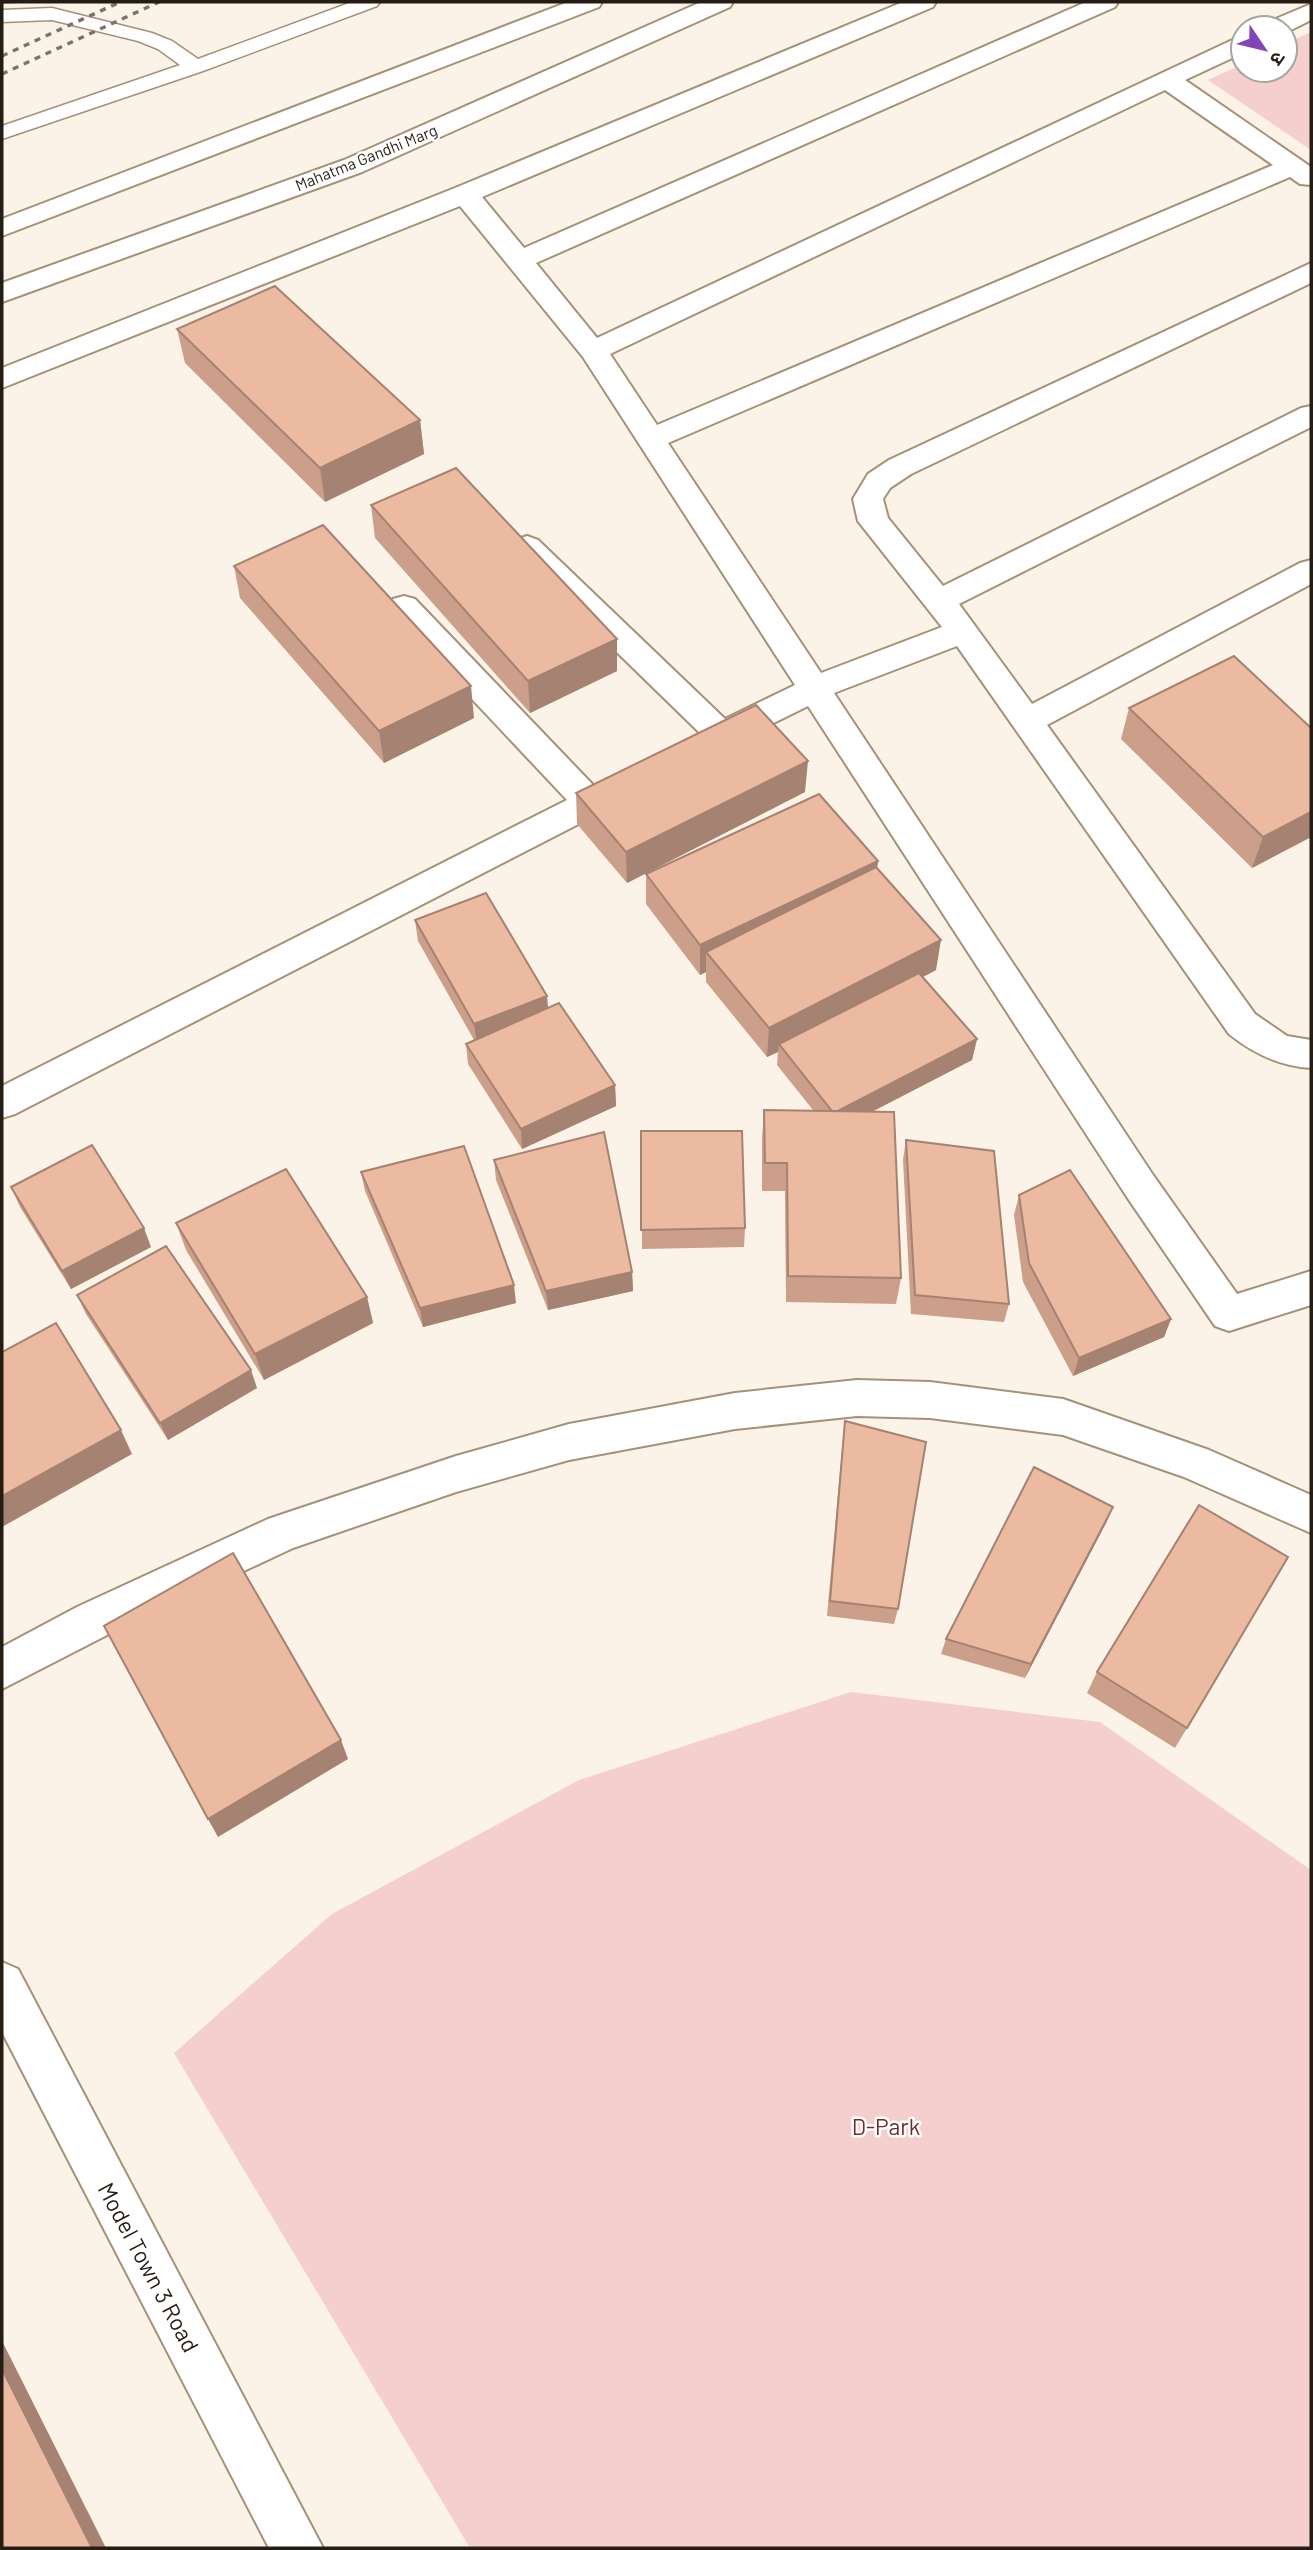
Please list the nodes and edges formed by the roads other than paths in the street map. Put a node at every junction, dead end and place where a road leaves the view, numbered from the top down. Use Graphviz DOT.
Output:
graph roads {
  1 [pos="370,2"];
  2 [pos="590,2"];
  3 [pos="721,2"];
  4 [pos="924,2"];
  5 [pos="1106,2"];
  6 [pos="2,16"];
  7 [pos="1229,50"];
  8 [pos="196,67"];
  9 [pos="1167,79"];
  10 [pos="2,133"];
  11 [pos="1302,173"];
  12 [pos="465,194"];
  13 [pos="2,228"];
  14 [pos="518,261"];
  15 [pos="1311,272"];
  16 [pos="2,293"];
  17 [pos="593,351"];
  18 [pos="2,379"];
  19 [pos="1311,415"];
  20 [pos="649,440"];
  21 [pos="516,537"];
  22 [pos="1311,571"];
  23 [pos="939,601"];
  24 [pos="404,607"];
  25 [pos="964,631"];
  26 [pos="816,688"];
  27 [pos="1027,720"];
  28 [pos="722,735"];
  29 [pos="686,753"];
  30 [pos="650,772"];
  31 [pos="590,803"];
  32 [pos="1311,1054"];
  33 [pos="2,1103"];
  34 [pos="1311,1288"];
  35 [pos="1311,1514"];
  36 [pos="2,1669"];
  37 [pos="2,1985"];
  38 [pos="297,2548"];
  1 -- 8 [label="lane"];
  2 -- 13 [label="street"];
  3 -- 16 [label="street, Mahatma Gandhi Marg"];
  4 -- 12 [label="street"];
  5 -- 14 [label="street"];
  6 -- 8 [label="lane"];
  7 -- 9 [label="street"];
  8 -- 10 [label="lane"];
  9 -- 11 [label="street"];
  9 -- 17 [label="street"];
  11 -- 20 [label="street"];
  12 -- 14 [label="street"];
  12 -- 18 [label="street"];
  14 -- 17 [label="street"];
  15 -- 23 [label="street"];
  17 -- 20 [label="street"];
  19 -- 23 [label="street"];
  20 -- 26 [label="street"];
  21 -- 28 [label="street"];
  22 -- 27 [label="street"];
  23 -- 25 [label="street"];
  24 -- 31 [label="street"];
  25 -- 26 [label="street"];
  25 -- 27 [label="street"];
  26 -- 28 [label="street"];
  26 -- 34 [label="street"];
  27 -- 32 [label="street"];
  28 -- 29 [label="street"];
  30 -- 31 [label="street"];
  31 -- 33 [label="street"];
  35 -- 36 [label="street"];
  37 -- 38 [label="street, Model Town 3 Road"];
}
